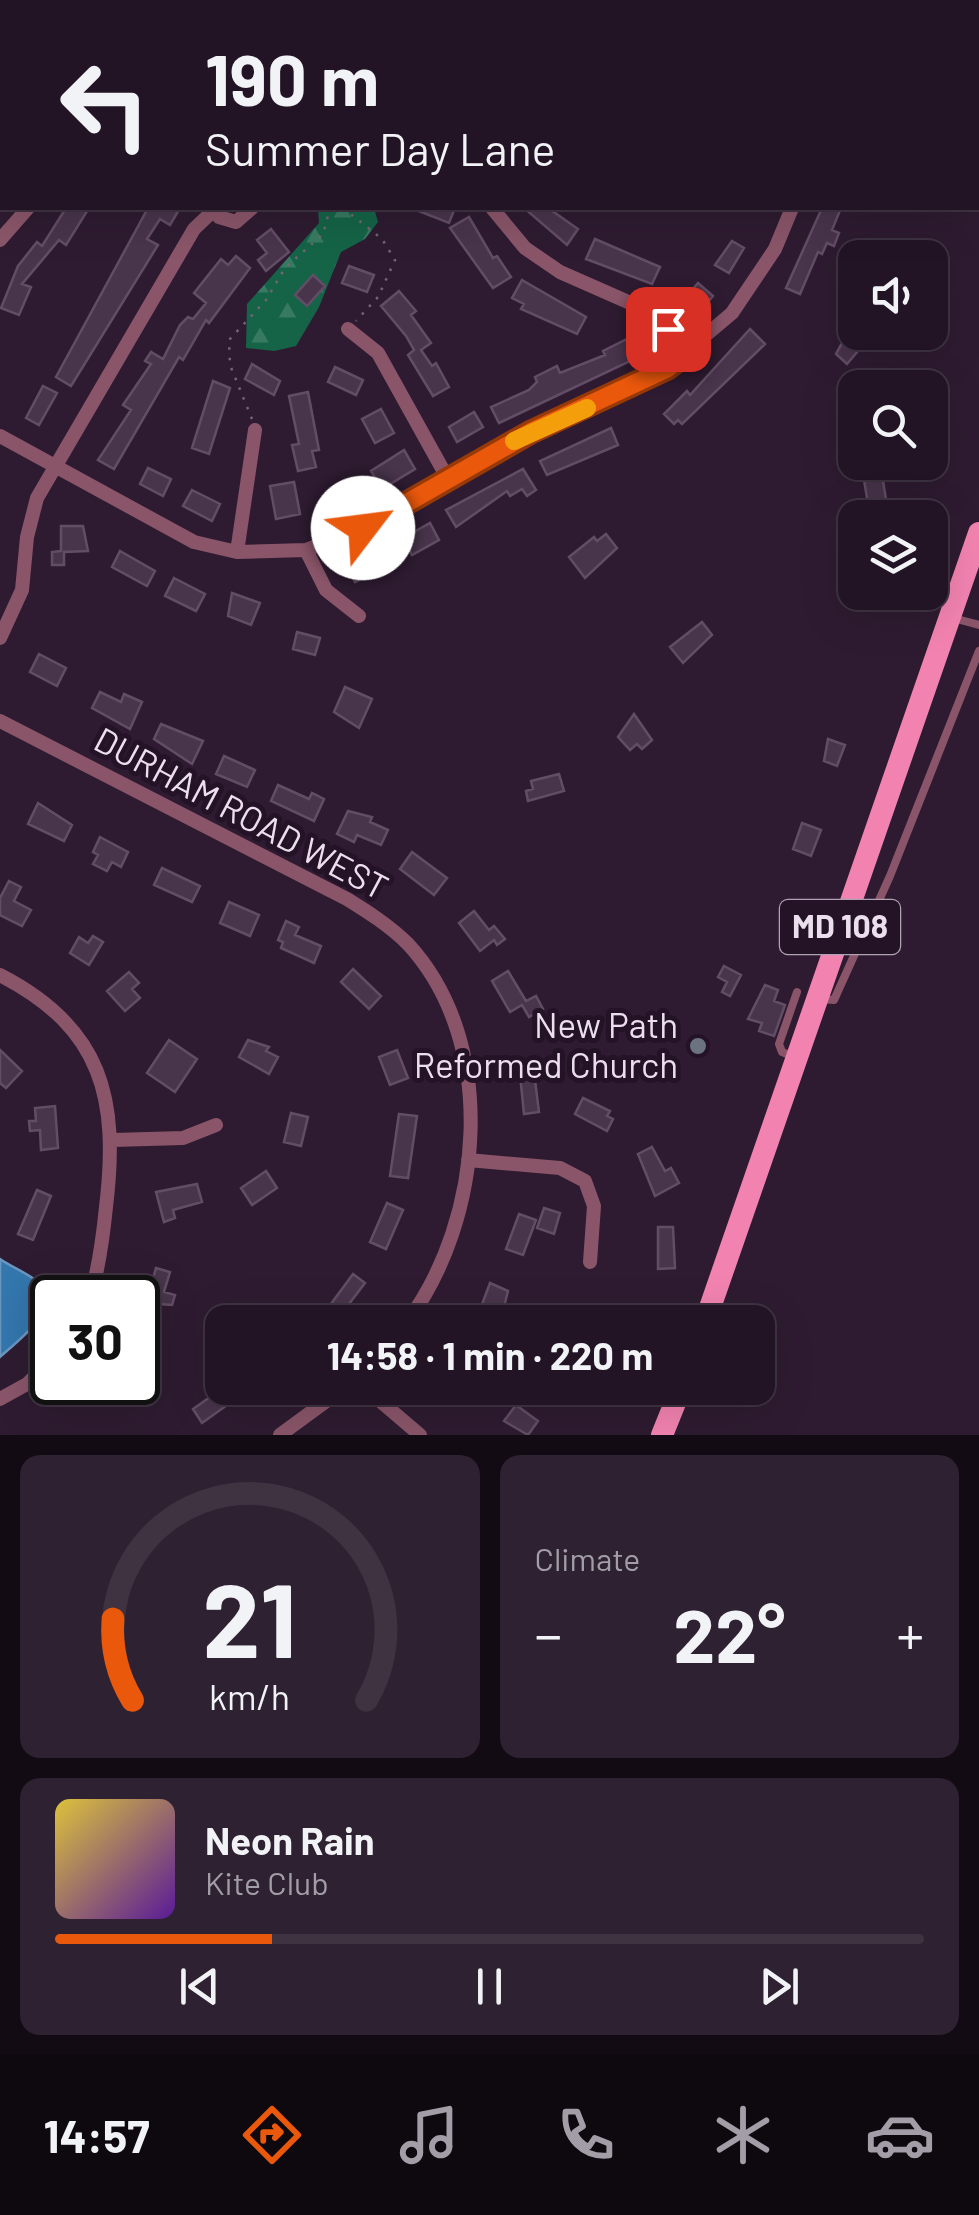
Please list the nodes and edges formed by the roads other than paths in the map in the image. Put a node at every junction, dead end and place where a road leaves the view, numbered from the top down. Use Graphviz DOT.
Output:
graph roads {
  1 [pos="26,210"];
  2 [pos="213,210"];
  3 [pos="215,210"];
  4 [pos="250,210"];
  5 [pos="494,210"];
  6 [pos="791,210"];
  7 [pos="0,240"];
  8 [pos="348,329"];
  9 [pos="687,353"];
  10 [pos="255,430"];
  11 [pos="0,436"];
  12 [pos="56,464"];
  13 [pos="448,478"];
  14 [pos="979,533"];
  15 [pos="306,550"];
  16 [pos="238,552"];
  17 [pos="359,616"];
  18 [pos="948,617"];
  19 [pos="979,625"];
  20 [pos="0,638"];
  21 [pos="979,652"];
  22 [pos="0,721"];
  23 [pos="0,976"];
  24 [pos="806,996"];
  25 [pos="216,1125"];
  26 [pos="113,1140"];
  27 [pos="468,1160"];
  28 [pos="590,1262"];
  29 [pos="95,1275"];
  30 [pos="417,1305"];
  31 [pos="710,1305"];
  32 [pos="30,1381"];
  33 [pos="0,1399"];
  34 [pos="321,1405"];
  35 [pos="385,1405"];
  36 [pos="674,1405"];
  37 [pos="280,1435"];
  38 [pos="420,1435"];
  39 [pos="662,1435"];
  1 -- 7 [label="street"];
  2 -- 12 [label="street"];
  3 -- 4 [label="street"];
  5 -- 9 [label="street"];
  6 -- 9 [label="street"];
  8 -- 13 [label="street"];
  9 -- 13 [label="street"];
  10 -- 16 [label="street"];
  11 -- 12 [label="street"];
  12 -- 16 [label="street"];
  12 -- 20 [label="street"];
  13 -- 15 [label="street"];
  14 -- 18 [label="main road, MD 108"];
  15 -- 16 [label="street"];
  15 -- 17 [label="street"];
  18 -- 19 [label="lane"];
  18 -- 24 [label="main road, MD 108"];
  21 -- 24 [label="lane"];
  22 -- 27 [label="street, DURHAM ROAD WEST"];
  23 -- 26 [label="street"];
  24 -- 31 [label="main road, MD 108"];
  25 -- 26 [label="street"];
  26 -- 29 [label="street"];
  27 -- 28 [label="street"];
  27 -- 30 [label="street, DURHAM ROAD WEST"];
  32 -- 33 [label="street"];
  34 -- 37 [label="street"];
  35 -- 38 [label="street"];
  36 -- 39 [label="main road"];
}
